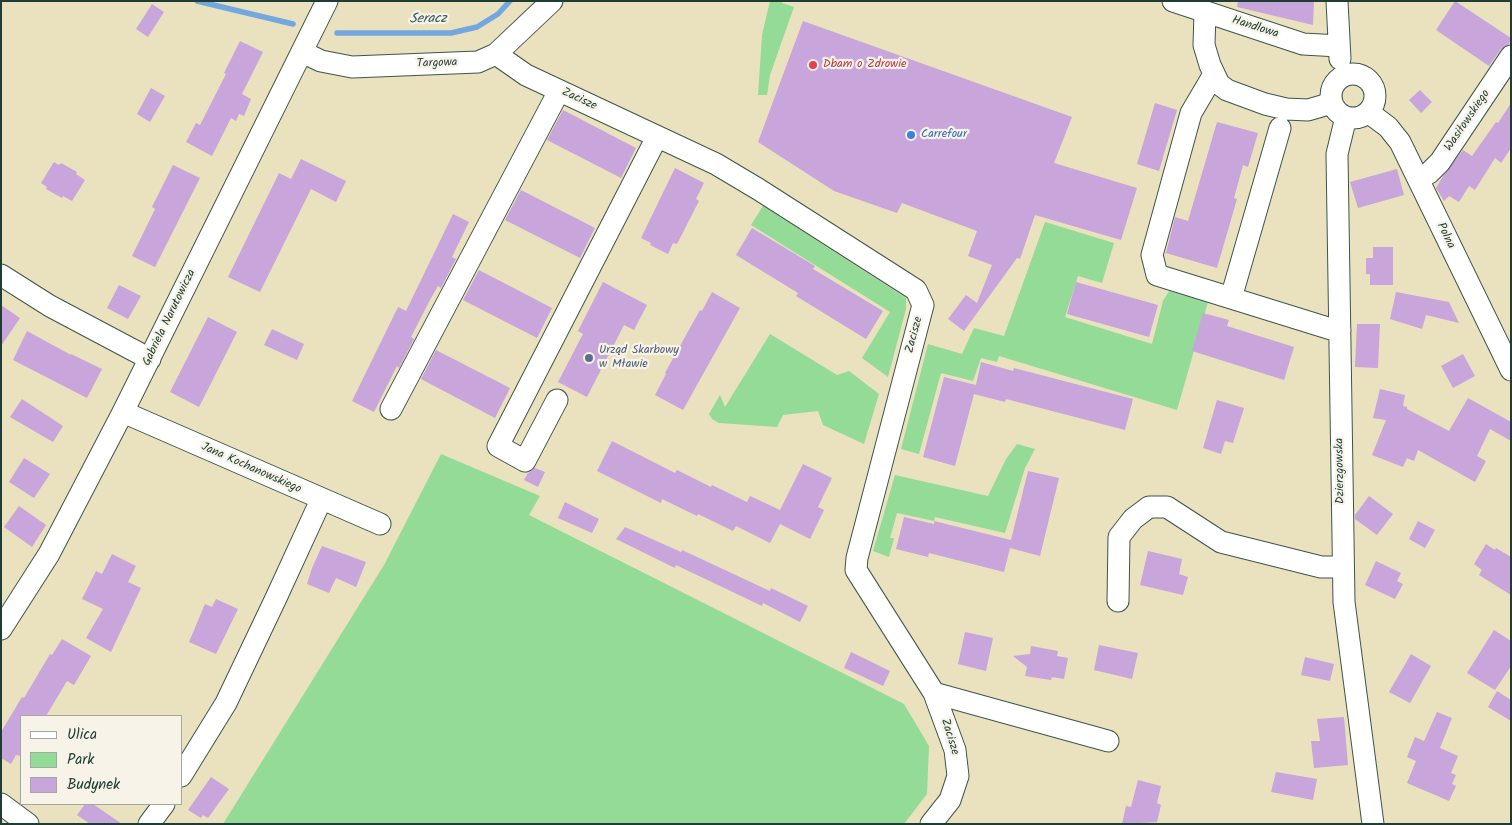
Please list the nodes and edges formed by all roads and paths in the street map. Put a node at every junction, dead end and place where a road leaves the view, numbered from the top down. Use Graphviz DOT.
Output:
graph roads {
  1 [pos="552,1"];
  2 [pos="1173,1"];
  3 [pos="1337,1"];
  4 [pos="326,3"];
  5 [pos="1205,12"];
  6 [pos="1339,46"];
  7 [pos="302,52"];
  8 [pos="496,54"];
  9 [pos="1511,56"];
  10 [pos="1214,74"];
  11 [pos="1343,77"];
  12 [pos="559,91"];
  13 [pos="1339,110"];
  14 [pos="1368,112"];
  15 [pos="1280,128"];
  16 [pos="657,137"];
  17 [pos="1418,179"];
  18 [pos="1,275"];
  19 [pos="1230,298"];
  20 [pos="1340,330"];
  21 [pos="150,359"];
  22 [pos="1511,370"];
  23 [pos="557,400"];
  24 [pos="391,409"];
  25 [pos="123,412"];
  26 [pos="321,500"];
  27 [pos="380,524"];
  28 [pos="1343,567"];
  29 [pos="1118,601"];
  30 [pos="1,629"];
  31 [pos="934,693"];
  32 [pos="1108,742"];
  33 [pos="182,774"];
  34 [pos="1,804"];
  35 [pos="163,805"];
  36 [pos="28,824"];
  37 [pos="149,824"];
  38 [pos="931,824"];
  39 [pos="1373,824"];
  1 -- 8 [label="street, Targowa"];
  2 -- 5 [label="street, Handlowa"];
  3 -- 6 [label="street"];
  4 -- 7 [label="street, Gabriela Narutowicza"];
  5 -- 6 [label="street, Handlowa"];
  5 -- 10 [label="street"];
  6 -- 11 [label="street"];
  7 -- 8 [label="street, Targowa"];
  7 -- 21 [label="street, Gabriela Narutowicza"];
  8 -- 12 [label="street, Zacisze"];
  9 -- 17 [label="street, Wasiłowskiego"];
  10 -- 13 [label="street"];
  10 -- 19 [label="street"];
  11 -- 13 [label="street, Dzierzgowska"];
  11 -- 14 [label="street"];
  12 -- 16 [label="street, Zacisze"];
  12 -- 24 [label="street"];
  13 -- 14 [label="street"];
  13 -- 20 [label="street, Dzierzgowska"];
  14 -- 17 [label="street, Polna"];
  15 -- 19 [label="street"];
  16 -- 23 [label="street"];
  16 -- 31 [label="street, Zacisze"];
  17 -- 22 [label="street, Polna"];
  18 -- 21 [label="street"];
  19 -- 20 [label="street"];
  20 -- 28 [label="street, Dzierzgowska"];
  21 -- 25 [label="street, Gabriela Narutowicza"];
  25 -- 26 [label="street, Jana Kochanowskiego"];
  25 -- 30 [label="street, Gabriela Narutowicza"];
  26 -- 27 [label="street, Jana Kochanowskiego"];
  26 -- 33 [label="street"];
  28 -- 29 [label="street"];
  28 -- 39 [label="street, Dzierzgowska"];
  31 -- 32 [label="street"];
  31 -- 38 [label="street, Zacisze"];
  34 -- 36 [label="street"];
  35 -- 37 [label="street"];
}
